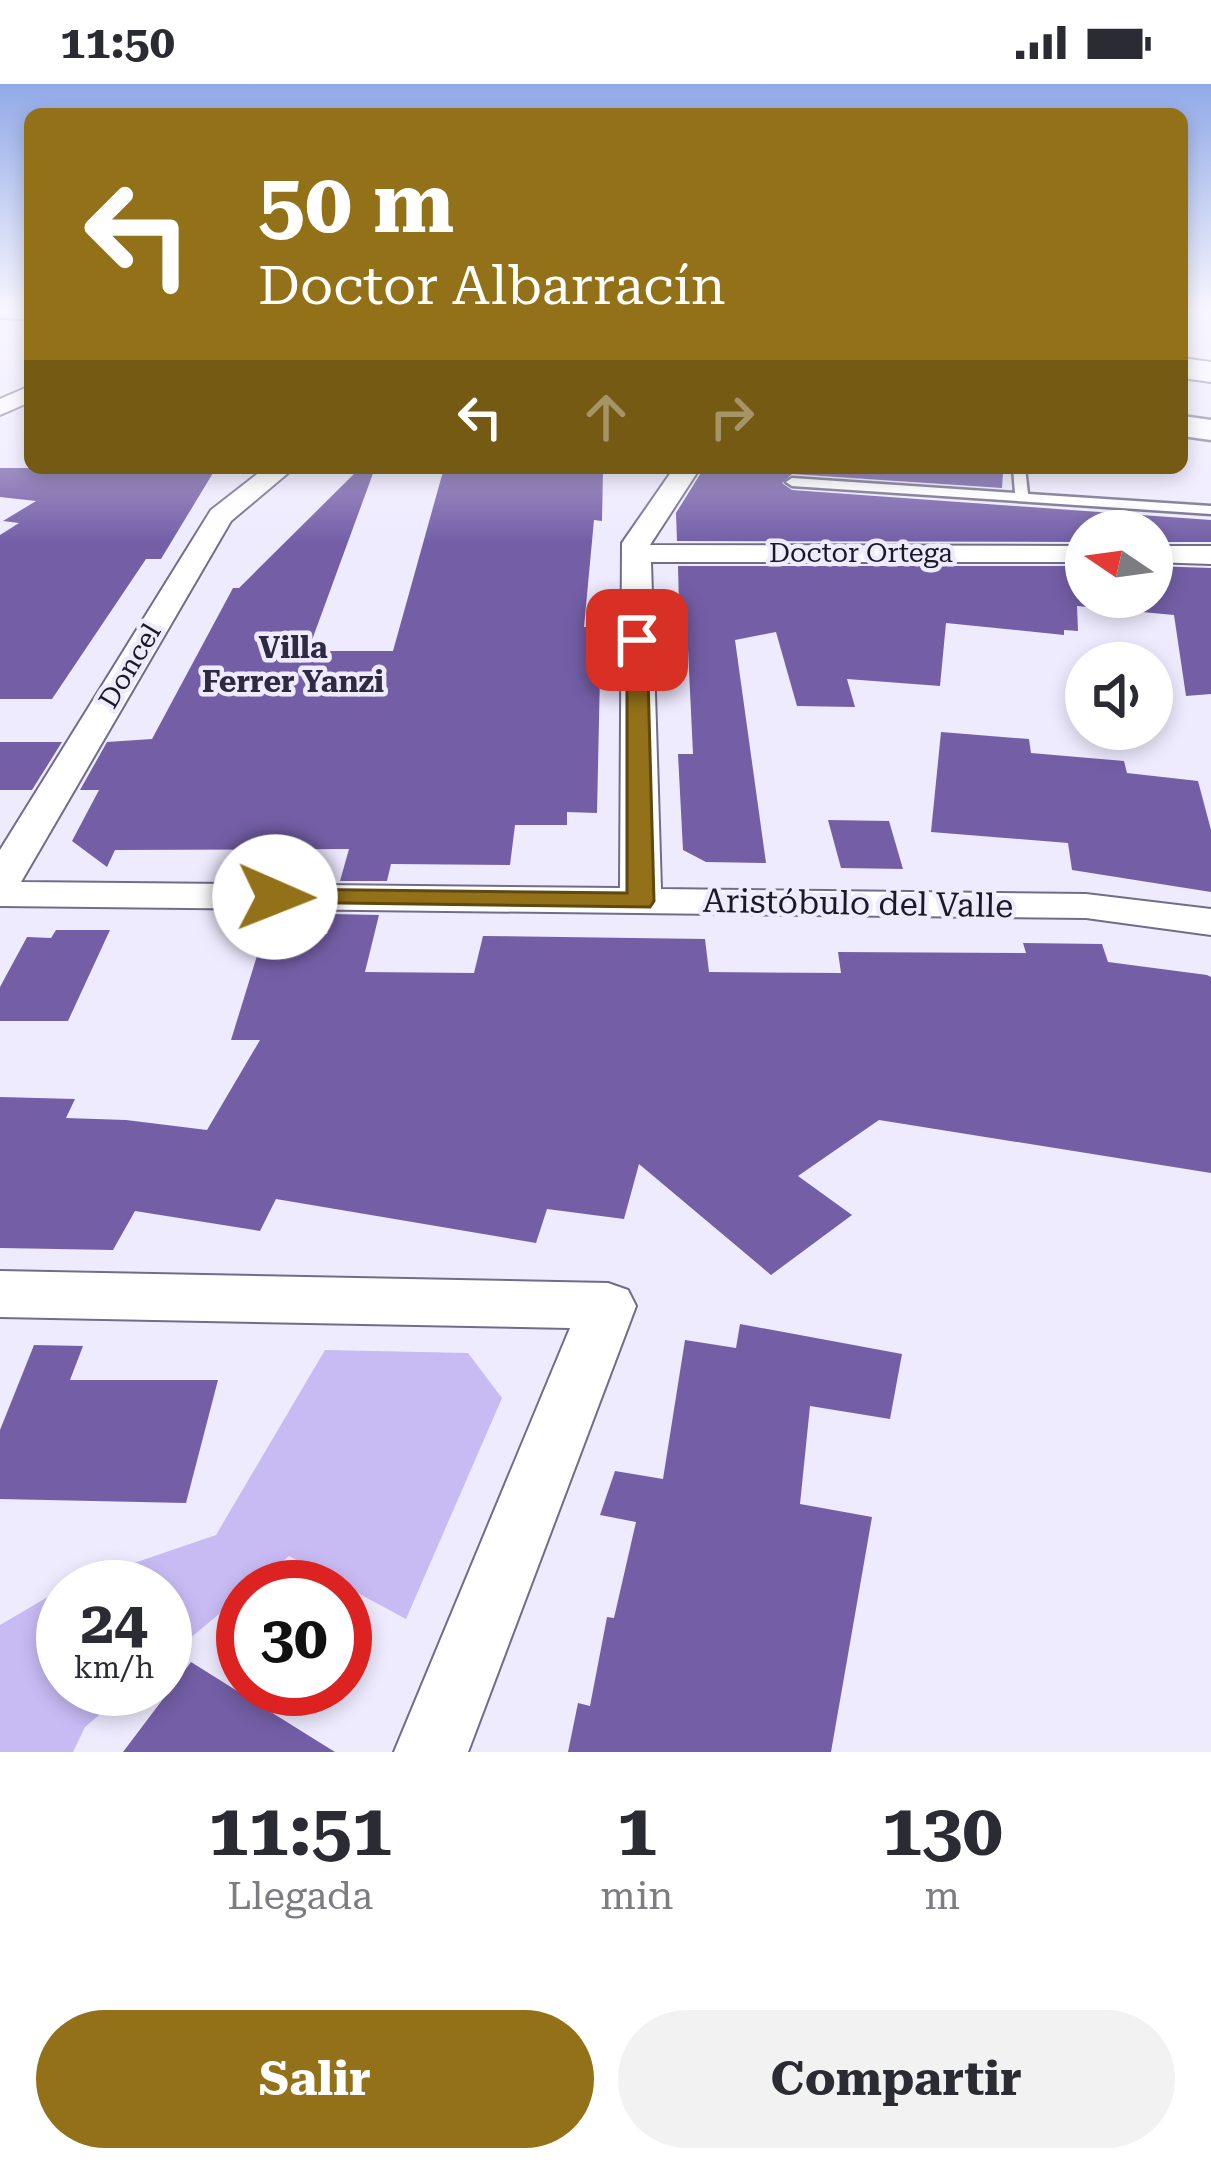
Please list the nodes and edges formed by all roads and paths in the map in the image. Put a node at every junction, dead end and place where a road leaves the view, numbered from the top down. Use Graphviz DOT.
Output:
graph roads {
  1 [pos="273,474"];
  2 [pos="683,474"];
  3 [pos="1020,474"];
  4 [pos="792,481"];
  5 [pos="1022,497"];
  6 [pos="1211,510"];
  7 [pos="636,553"];
  8 [pos="1065,554"];
  9 [pos="1173,554"];
  10 [pos="1211,555"];
  11 [pos="0,884"];
  12 [pos="0,894"];
  13 [pos="641,901"];
  14 [pos="1211,922"];
  15 [pos="0,1294"];
  16 [pos="431,1752"];
  1 -- 11 [label="street, Doncel"];
  2 -- 7 [label="street"];
  3 -- 5 [label="lane"];
  4 -- 5 [label="lane"];
  5 -- 6 [label="lane"];
  7 -- 8 [label="street, Doctor Ortega"];
  7 -- 13 [label="street"];
  9 -- 10 [label="street"];
  12 -- 13 [label="street, Aristóbulo del Valle"];
  13 -- 14 [label="street, Aristóbulo del Valle"];
  15 -- 16 [label="street"];
}
